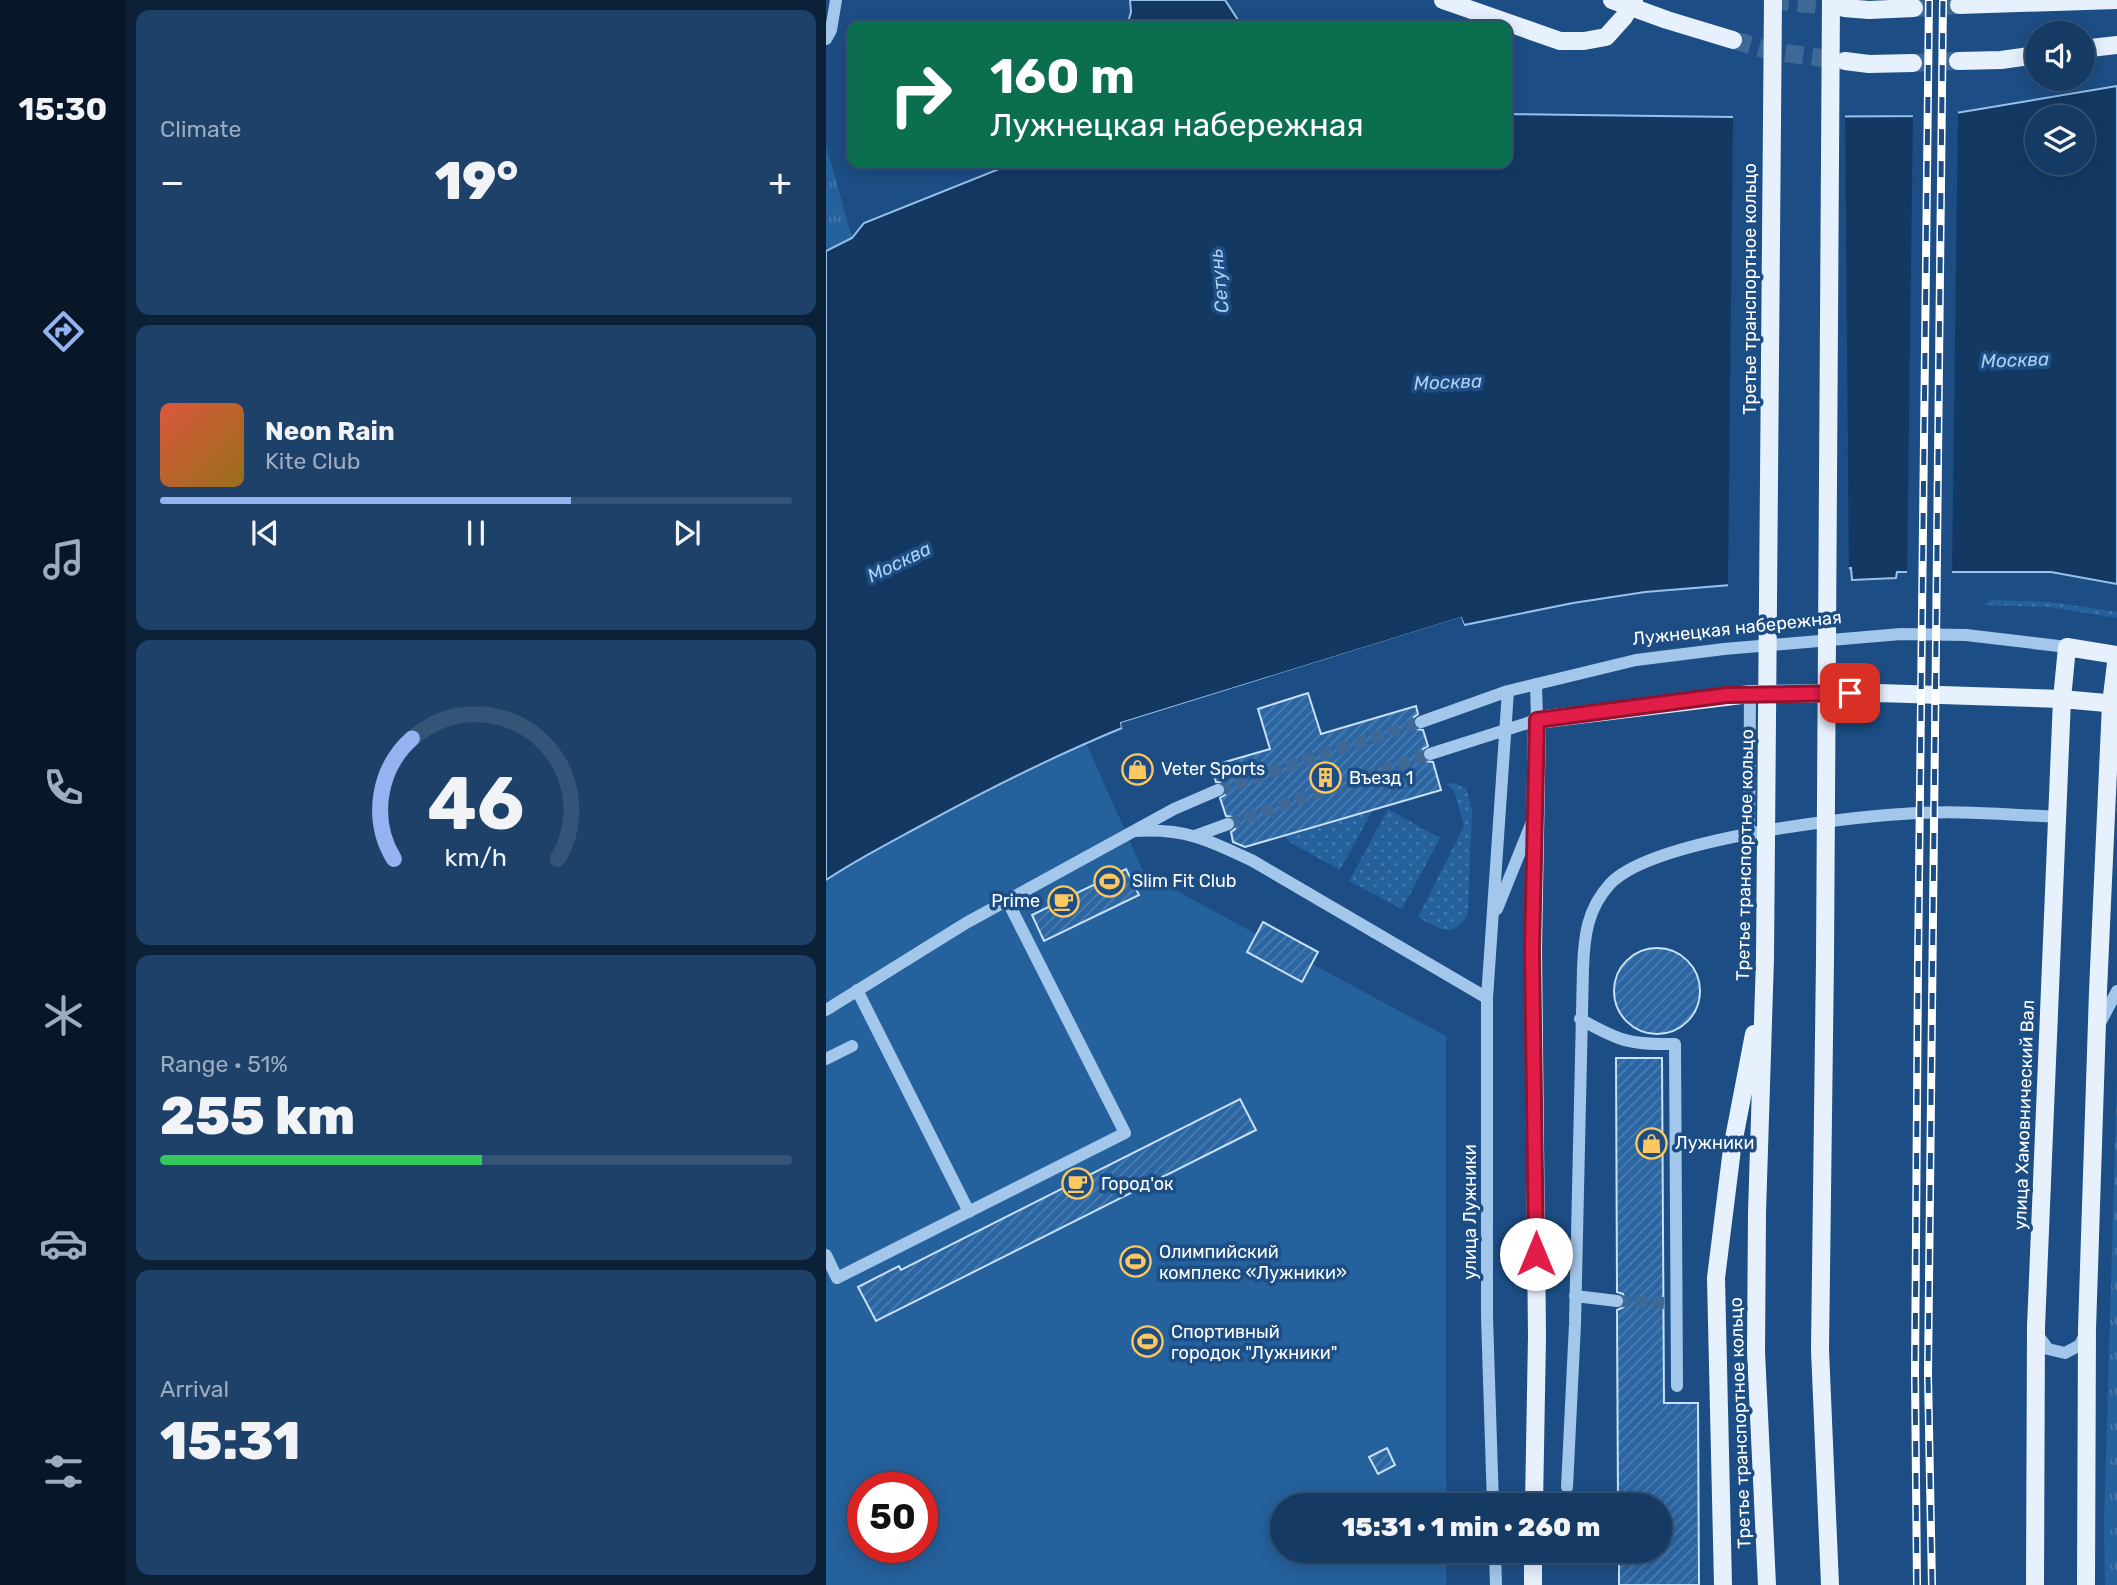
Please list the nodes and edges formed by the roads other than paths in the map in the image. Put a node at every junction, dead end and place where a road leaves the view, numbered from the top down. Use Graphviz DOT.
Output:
graph roads {
  1 [pos="836,0"];
  2 [pos="1443,0"];
  3 [pos="1612,0"];
  4 [pos="1773,0"];
  5 [pos="2116,0"];
  6 [pos="2026,2"];
  7 [pos="1632,4"];
  8 [pos="1838,4"];
  9 [pos="1959,5"];
  10 [pos="1914,8"];
  11 [pos="1503,21"];
  12 [pos="1512,24"];
  13 [pos="826,39"];
  14 [pos="1733,40"];
  15 [pos="2117,45"];
  16 [pos="2095,48"];
  17 [pos="2025,56"];
  18 [pos="1845,61"];
  19 [pos="1958,61"];
  20 [pos="1913,63"];
  21 [pos="2067,647"];
  22 [pos="2117,655"];
  23 [pos="1536,684"];
  24 [pos="1508,691"];
  25 [pos="1750,694"];
  26 [pos="2062,699"];
  27 [pos="2114,704"];
  28 [pos="1537,720"];
  29 [pos="1421,722"];
  30 [pos="1506,732"];
  31 [pos="1430,754"];
  32 [pos="2108,775"];
  33 [pos="1218,790"];
  34 [pos="2117,795"];
  35 [pos="1535,814"];
  36 [pos="2057,817"];
  37 [pos="1228,824"];
  38 [pos="1132,831"];
  39 [pos="1195,835"];
  40 [pos="1749,835"];
  41 [pos="1007,900"];
  42 [pos="1493,919"];
  43 [pos="1765,979"];
  44 [pos="857,990"];
  45 [pos="2117,991"];
  46 [pos="1487,998"];
  47 [pos="826,1010"];
  48 [pos="1580,1019"];
  49 [pos="2096,1034"];
  50 [pos="852,1046"];
  51 [pos="826,1059"];
  52 [pos="969,1212"];
  53 [pos="826,1255"];
  54 [pos="1575,1296"];
  55 [pos="1617,1301"];
  56 [pos="2036,1327"];
  57 [pos="2087,1329"];
  58 [pos="1677,1386"];
  59 [pos="1567,1488"];
  60 [pos="1493,1493"];
  61 [pos="1534,1493"];
  62 [pos="1495,1563"];
  63 [pos="1533,1563"];
  64 [pos="1496,1585"];
  65 [pos="1533,1585"];
  66 [pos="1723,1585"];
  67 [pos="1767,1585"];
  68 [pos="1830,1585"];
  69 [pos="2035,1585"];
  70 [pos="2086,1585"];
  1 -- 13 [label="street"];
  2 -- 11 [label="main road"];
  3 -- 7 [label="main road"];
  4 -- 43 [label="main road, Третье транспортное кольцо, bridge"];
  5 -- 6 [label="main road"];
  6 -- 9 [label="main road"];
  7 -- 12 [label="main road"];
  7 -- 14 [label="main road"];
  8 -- 10 [label="main road"];
  8 -- 68 [label="main road, bridge"];
  15 -- 16 [label="main road"];
  17 -- 19 [label="main road"];
  18 -- 20 [label="main road"];
  21 -- 22 [label="main road"];
  21 -- 23 [label="street, Лужнецкая набережная"];
  21 -- 26 [label="main road, улица Хамовнический Вал"];
  22 -- 27 [label="main road"];
  23 -- 24 [label="street, Лужнецкая набережная"];
  23 -- 28 [label="street"];
  24 -- 29 [label="street, Лужнецкая набережная"];
  24 -- 30 [label="street, улица Лужники"];
  25 -- 26 [label="main road"];
  25 -- 28 [label="main road"];
  25 -- 40 [label="street"];
  26 -- 27 [label="main road"];
  26 -- 36 [label="main road, улица Хамовнический Вал"];
  27 -- 32 [label="main road"];
  28 -- 30 [label="street"];
  28 -- 35 [label="main road"];
  30 -- 31 [label="street"];
  30 -- 42 [label="street, улица Лужники"];
  32 -- 34 [label="street"];
  32 -- 49 [label="main road"];
  33 -- 38 [label="street"];
  35 -- 42 [label="street, улица Лужники"];
  35 -- 61 [label="main road"];
  36 -- 40 [label="street"];
  36 -- 56 [label="main road, улица Хамовнический Вал"];
  37 -- 39 [label="street"];
  38 -- 39 [label="street"];
  38 -- 41 [label="street"];
  39 -- 46 [label="street"];
  40 -- 48 [label="street"];
  41 -- 44 [label="street"];
  41 -- 52 [label="street"];
  42 -- 46 [label="street, улица Лужники"];
  43 -- 66 [label="main road"];
  43 -- 67 [label="main road, Третье транспортное кольцо"];
  44 -- 47 [label="street"];
  44 -- 52 [label="street"];
  45 -- 49 [label="street"];
  46 -- 60 [label="street, улица Лужники"];
  48 -- 54 [label="street"];
  48 -- 58 [label="street"];
  49 -- 57 [label="main road"];
  50 -- 51 [label="street"];
  52 -- 53 [label="street"];
  54 -- 55 [label="street"];
  54 -- 59 [label="street"];
  56 -- 57 [label="street"];
  56 -- 69 [label="main road, улица Хамовнический Вал"];
  57 -- 70 [label="main road"];
  62 -- 64 [label="street"];
  63 -- 65 [label="main road"];
}
